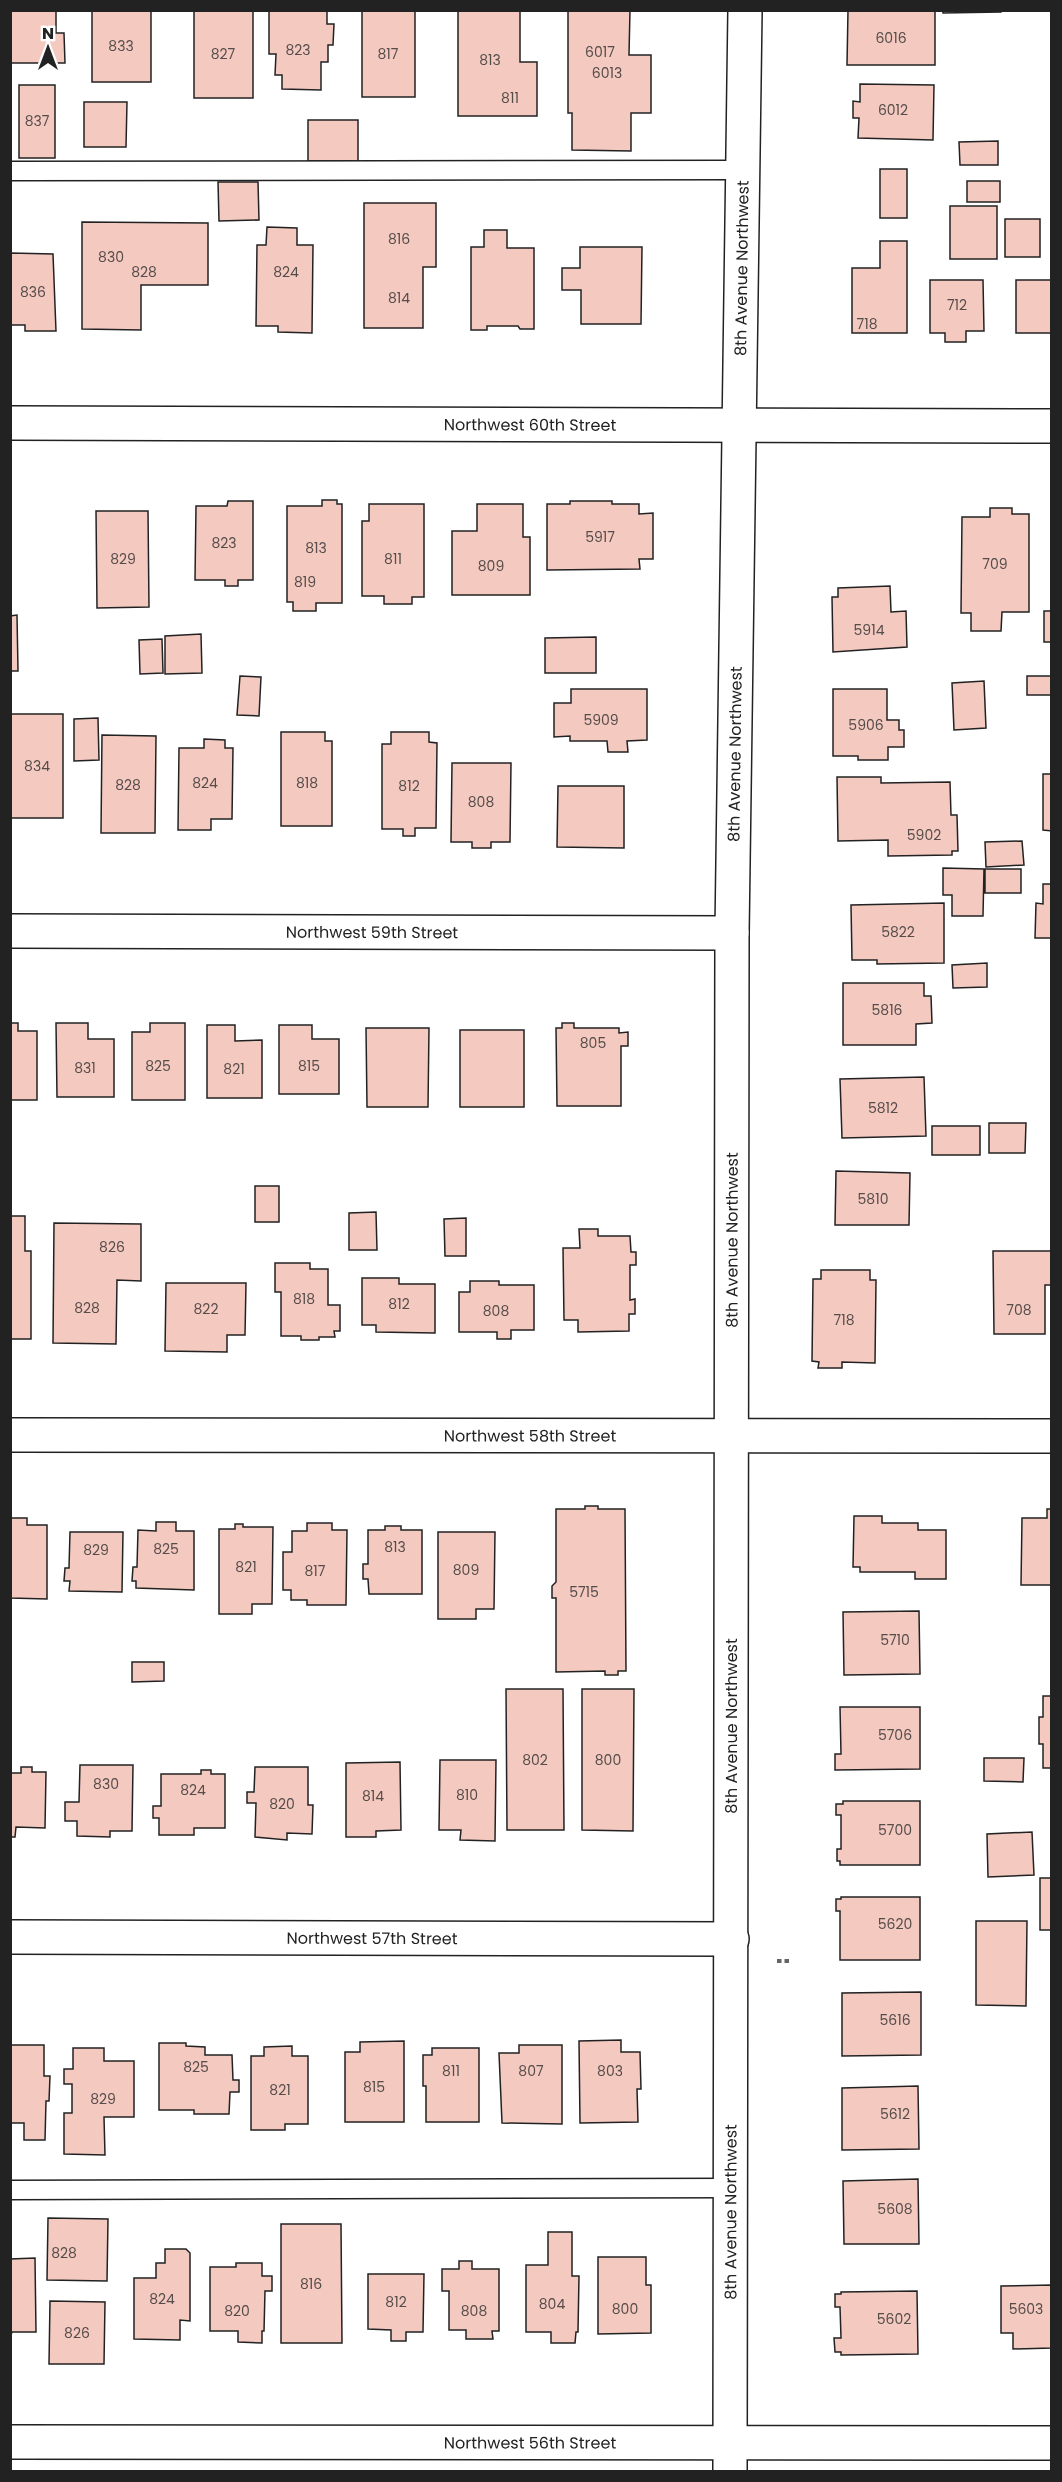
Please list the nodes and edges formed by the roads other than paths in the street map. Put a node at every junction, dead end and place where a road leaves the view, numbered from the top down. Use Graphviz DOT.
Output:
graph roads {
  1 [pos="745,10"];
  2 [pos="742,170"];
  3 [pos="10,171"];
  4 [pos="10,423"];
  5 [pos="737,424"];
  6 [pos="1052,426"];
  7 [pos="10,931"];
  8 [pos="732,933"];
  9 [pos="10,1435"];
  10 [pos="732,1435"];
  11 [pos="1052,1436"];
  12 [pos="10,1937"];
  13 [pos="732,1939"];
  14 [pos="731,2188"];
  15 [pos="10,2190"];
  16 [pos="10,2442"];
  17 [pos="1052,2443"];
  18 [pos="730,2457"];
  1 -- 2 [label="street, 8th Avenue Northwest"];
  2 -- 3 [label="lane"];
  2 -- 5 [label="street, 8th Avenue Northwest"];
  4 -- 5 [label="street, Northwest 60th Street"];
  5 -- 6 [label="street, Northwest 60th Street"];
  5 -- 8 [label="street, 8th Avenue Northwest"];
  7 -- 8 [label="street, Northwest 59th Street"];
  8 -- 10 [label="street, 8th Avenue Northwest"];
  9 -- 10 [label="street, Northwest 58th Street"];
  10 -- 11 [label="street, Northwest 58th Street"];
  10 -- 13 [label="street, 8th Avenue Northwest"];
  12 -- 13 [label="street, Northwest 57th Street"];
  13 -- 14 [label="street, 8th Avenue Northwest"];
  14 -- 15 [label="lane"];
  14 -- 18 [label="street, 8th Avenue Northwest"];
  16 -- 18 [label="street, Northwest 56th Street"];
  17 -- 18 [label="street, Northwest 56th Street"];
}
